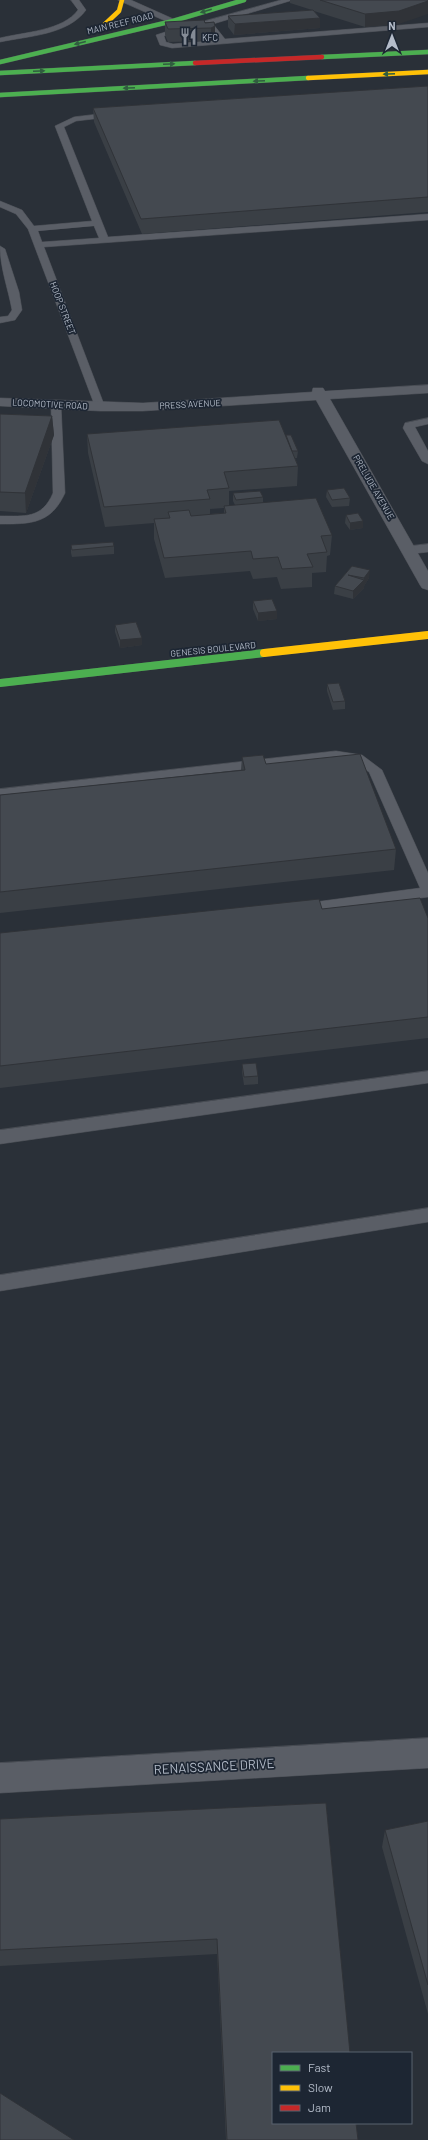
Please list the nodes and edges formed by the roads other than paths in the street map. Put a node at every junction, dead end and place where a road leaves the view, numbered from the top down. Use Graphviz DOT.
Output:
graph roads {
  1 [pos="75,0"];
  2 [pos="122,0"];
  3 [pos="244,0"];
  4 [pos="289,0"];
  5 [pos="272,5"];
  6 [pos="167,9"];
  7 [pos="287,10"];
  8 [pos="153,13"];
  9 [pos="139,16"];
  10 [pos="262,17"];
  11 [pos="230,18"];
  12 [pos="124,20"];
  13 [pos="428,22"];
  14 [pos="330,24"];
  15 [pos="198,25"];
  16 [pos="428,25"];
  17 [pos="173,26"];
  18 [pos="415,26"];
  19 [pos="350,31"];
  20 [pos="64,34"];
  21 [pos="0,40"];
  22 [pos="223,43"];
  23 [pos="428,46"];
  24 [pos="0,50"];
  25 [pos="428,52"];
  26 [pos="258,60"];
  27 [pos="0,62"];
  28 [pos="428,72"];
  29 [pos="0,73"];
  30 [pos="0,95"];
  31 [pos="124,114"];
  32 [pos="0,204"];
  33 [pos="428,218"];
  34 [pos="98,223"];
  35 [pos="32,228"];
  36 [pos="105,241"];
  37 [pos="39,245"];
  38 [pos="0,249"];
  39 [pos="0,320"];
  40 [pos="428,380"];
  41 [pos="428,389"];
  42 [pos="320,394"];
  43 [pos="0,402"];
  44 [pos="56,405"];
  45 [pos="100,407"];
  46 [pos="428,421"];
  47 [pos="42,434"];
  48 [pos="57,435"];
  49 [pos="428,461"];
  50 [pos="0,520"];
  51 [pos="428,548"];
  52 [pos="410,550"];
  53 [pos="428,585"];
  54 [pos="428,635"];
  55 [pos="0,683"];
  56 [pos="0,793"];
  57 [pos="428,891"];
  58 [pos="285,911"];
  59 [pos="428,1076"];
  60 [pos="0,1137"];
  61 [pos="428,1215"];
  62 [pos="0,1283"];
  63 [pos="428,1753"];
  64 [pos="0,1778"];
  1 -- 21 [label="lane"];
  2 -- 8 [label="street"];
  2 -- 12 [label="main road, MAIN REEF ROAD"];
  3 -- 17 [label="main road, MAIN REEF ROAD, one-way"];
  4 -- 5 [label="lane"];
  5 -- 7 [label="lane"];
  5 -- 11 [label="lane"];
  6 -- 8 [label="main road, MAIN REEF ROAD"];
  8 -- 9 [label="main road, MAIN REEF ROAD"];
  8 -- 17 [label="street"];
  10 -- 11 [label="lane"];
  11 -- 15 [label="lane"];
  13 -- 18 [label="lane"];
  14 -- 19 [label="lane"];
  15 -- 17 [label="lane"];
  15 -- 22 [label="lane"];
  16 -- 18 [label="lane"];
  17 -- 22 [label="lane"];
  17 -- 27 [label="main road, MAIN REEF ROAD, one-way"];
  18 -- 19 [label="lane"];
  19 -- 22 [label="lane"];
  20 -- 24 [label="main road"];
  23 -- 26 [label="main road"];
  25 -- 26 [label="main road"];
  29 -- 26 [label="main road, one-way"];
  28 -- 30 [label="main road, one-way"];
  31 -- 34 [label="lane"];
  32 -- 35 [label="lane, HOOP STREET"];
  33 -- 36 [label="lane"];
  34 -- 35 [label="lane"];
  34 -- 36 [label="lane"];
  35 -- 37 [label="lane, HOOP STREET"];
  36 -- 37 [label="lane"];
  37 -- 45 [label="lane, HOOP STREET"];
  38 -- 39 [label="lane"];
  40 -- 42 [label="street, PRESS AVENUE"];
  41 -- 42 [label="street, PRESS AVENUE"];
  42 -- 45 [label="street, PRESS AVENUE"];
  42 -- 52 [label="street, PRELUDE AVENUE"];
  43 -- 44 [label="street, LOCOMOTIVE ROAD"];
  44 -- 45 [label="street, LOCOMOTIVE ROAD"];
  44 -- 48 [label="lane"];
  46 -- 49 [label="lane"];
  47 -- 48 [label="lane"];
  48 -- 50 [label="lane"];
  51 -- 52 [label="lane"];
  52 -- 53 [label="street, PRELUDE AVENUE"];
  54 -- 55 [label="main road, GENESIS BOULEVARD"];
  56 -- 57 [label="lane"];
  57 -- 58 [label="lane"];
  59 -- 60 [label="lane"];
  61 -- 62 [label="lane"];
  63 -- 64 [label="street, RENAISSANCE DRIVE"];
}
